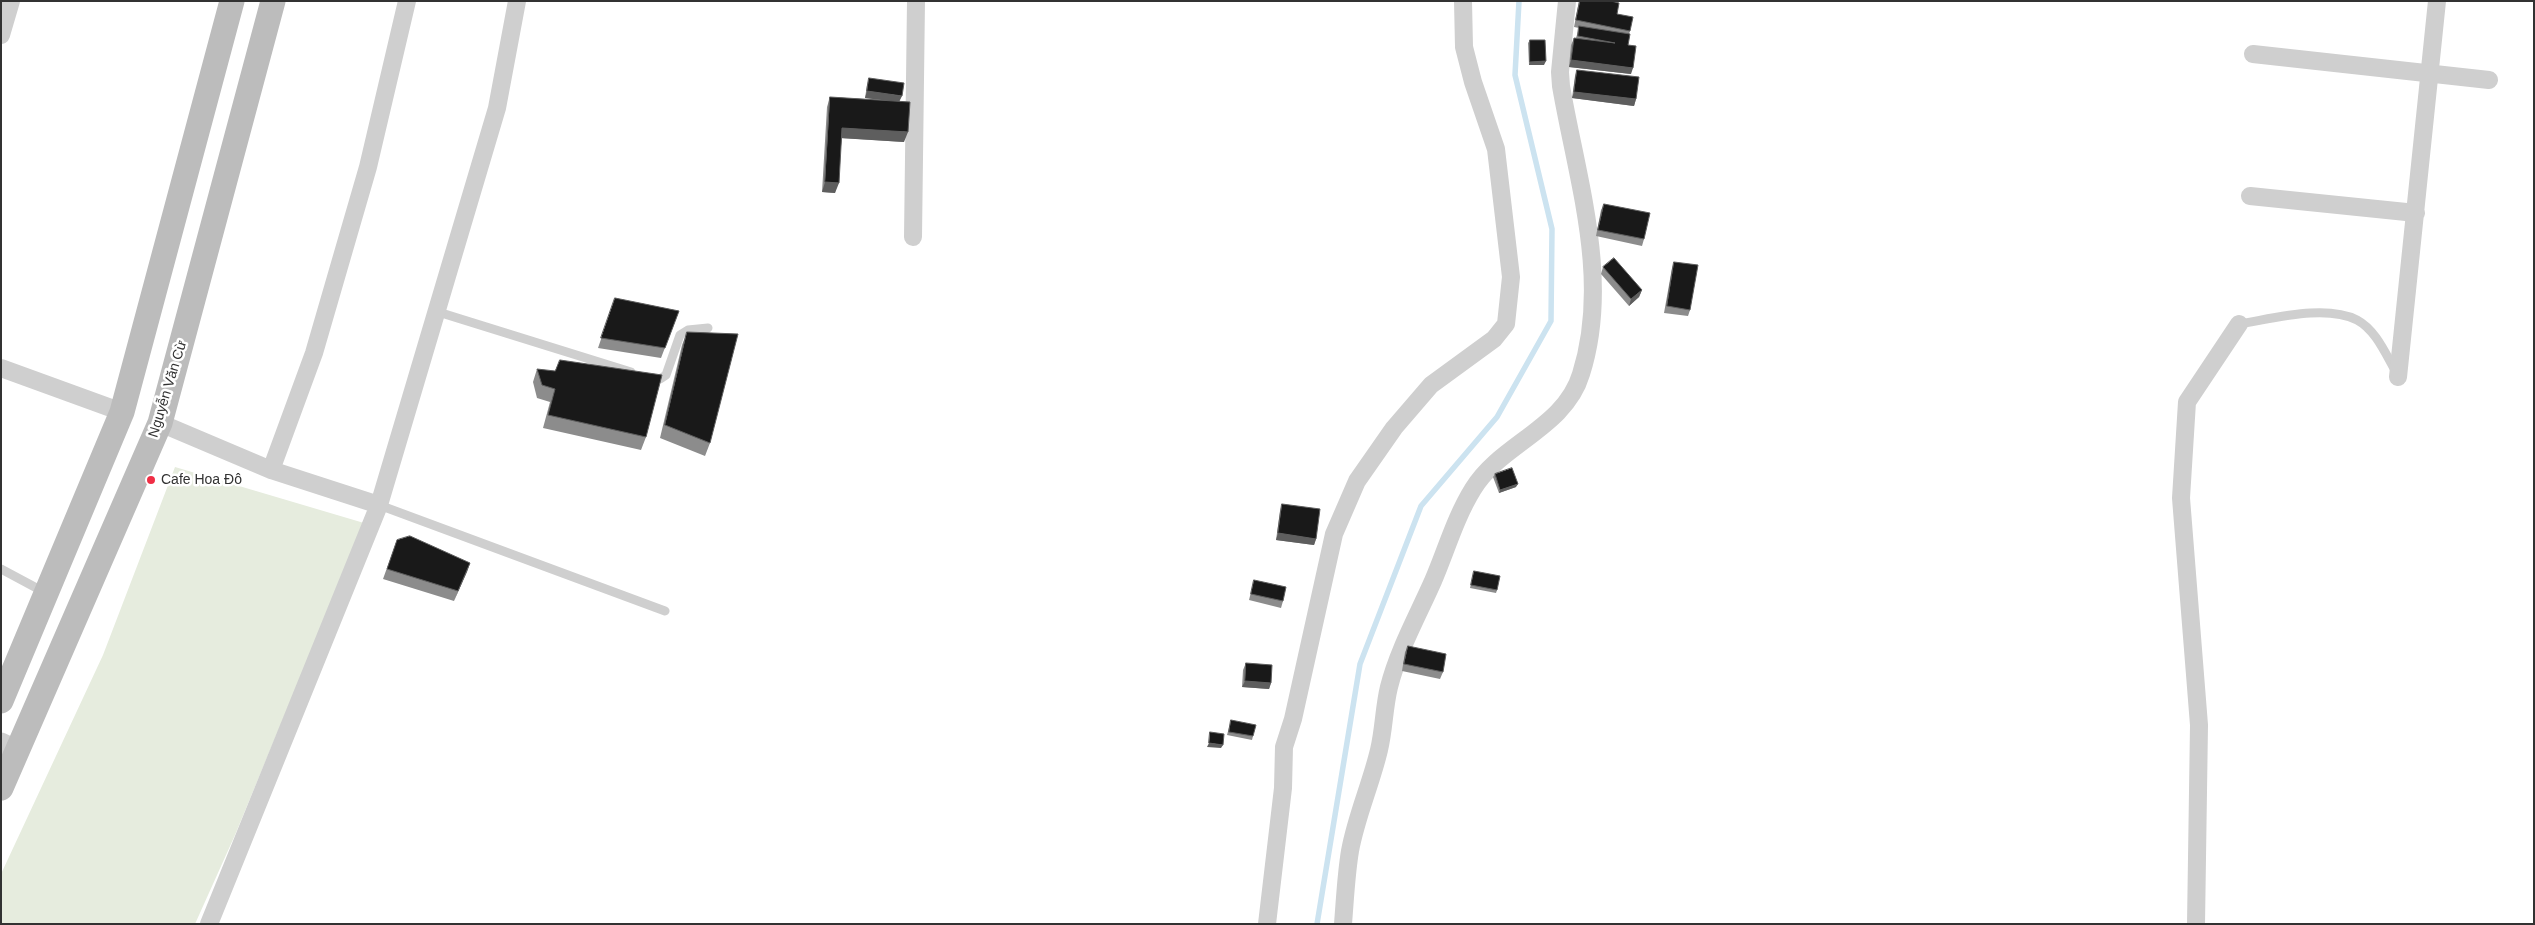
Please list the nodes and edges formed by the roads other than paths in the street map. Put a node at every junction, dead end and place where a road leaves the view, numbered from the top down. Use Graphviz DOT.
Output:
graph roads {
  1 [pos="11,1"];
  2 [pos="232,1"];
  3 [pos="273,1"];
  4 [pos="407,1"];
  5 [pos="517,1"];
  6 [pos="916,1"];
  7 [pos="1463,1"];
  8 [pos="1566,1"];
  9 [pos="2437,1"];
  10 [pos="1,35"];
  11 [pos="2254,54"];
  12 [pos="2430,75"];
  13 [pos="2489,80"];
  14 [pos="2250,196"];
  15 [pos="2416,214"];
  16 [pos="913,237"];
  17 [pos="435,311"];
  18 [pos="2239,324"];
  19 [pos="708,328"];
  20 [pos="1,368"];
  21 [pos="2398,377"];
  22 [pos="122,412"];
  23 [pos="160,424"];
  24 [pos="271,470"];
  25 [pos="379,505"];
  26 [pos="1,568"];
  27 [pos="46,594"];
  28 [pos="665,611"];
  29 [pos="1,701"];
  30 [pos="10,747"];
  31 [pos="1,788"];
  32 [pos="209,924"];
  33 [pos="1267,924"];
  34 [pos="1343,924"];
  35 [pos="2196,924"];
  1 -- 10 [label="street"];
  2 -- 22 [label="main road"];
  3 -- 23 [label="main road, Nguyễn Văn Cừ"];
  4 -- 24 [label="street"];
  5 -- 17 [label="street"];
  6 -- 16 [label="street"];
  7 -- 33 [label="street"];
  8 -- 34 [label="street"];
  9 -- 12 [label="street"];
  11 -- 12 [label="street"];
  12 -- 13 [label="street"];
  12 -- 15 [label="street"];
  14 -- 15 [label="street"];
  15 -- 21 [label="street"];
  17 -- 19 [label="lane"];
  17 -- 25 [label="street"];
  18 -- 21 [label="lane"];
  18 -- 35 [label="street"];
  20 -- 22 [label="street"];
  22 -- 23 [label="main road"];
  22 -- 27 [label="main road"];
  23 -- 24 [label="street"];
  23 -- 30 [label="main road, Nguyễn Văn Cừ"];
  24 -- 25 [label="street"];
  25 -- 28 [label="lane"];
  25 -- 32 [label="street"];
  26 -- 27 [label="lane"];
  27 -- 29 [label="main road"];
  30 -- 31 [label="main road, Nguyễn Văn Cừ"];
}
